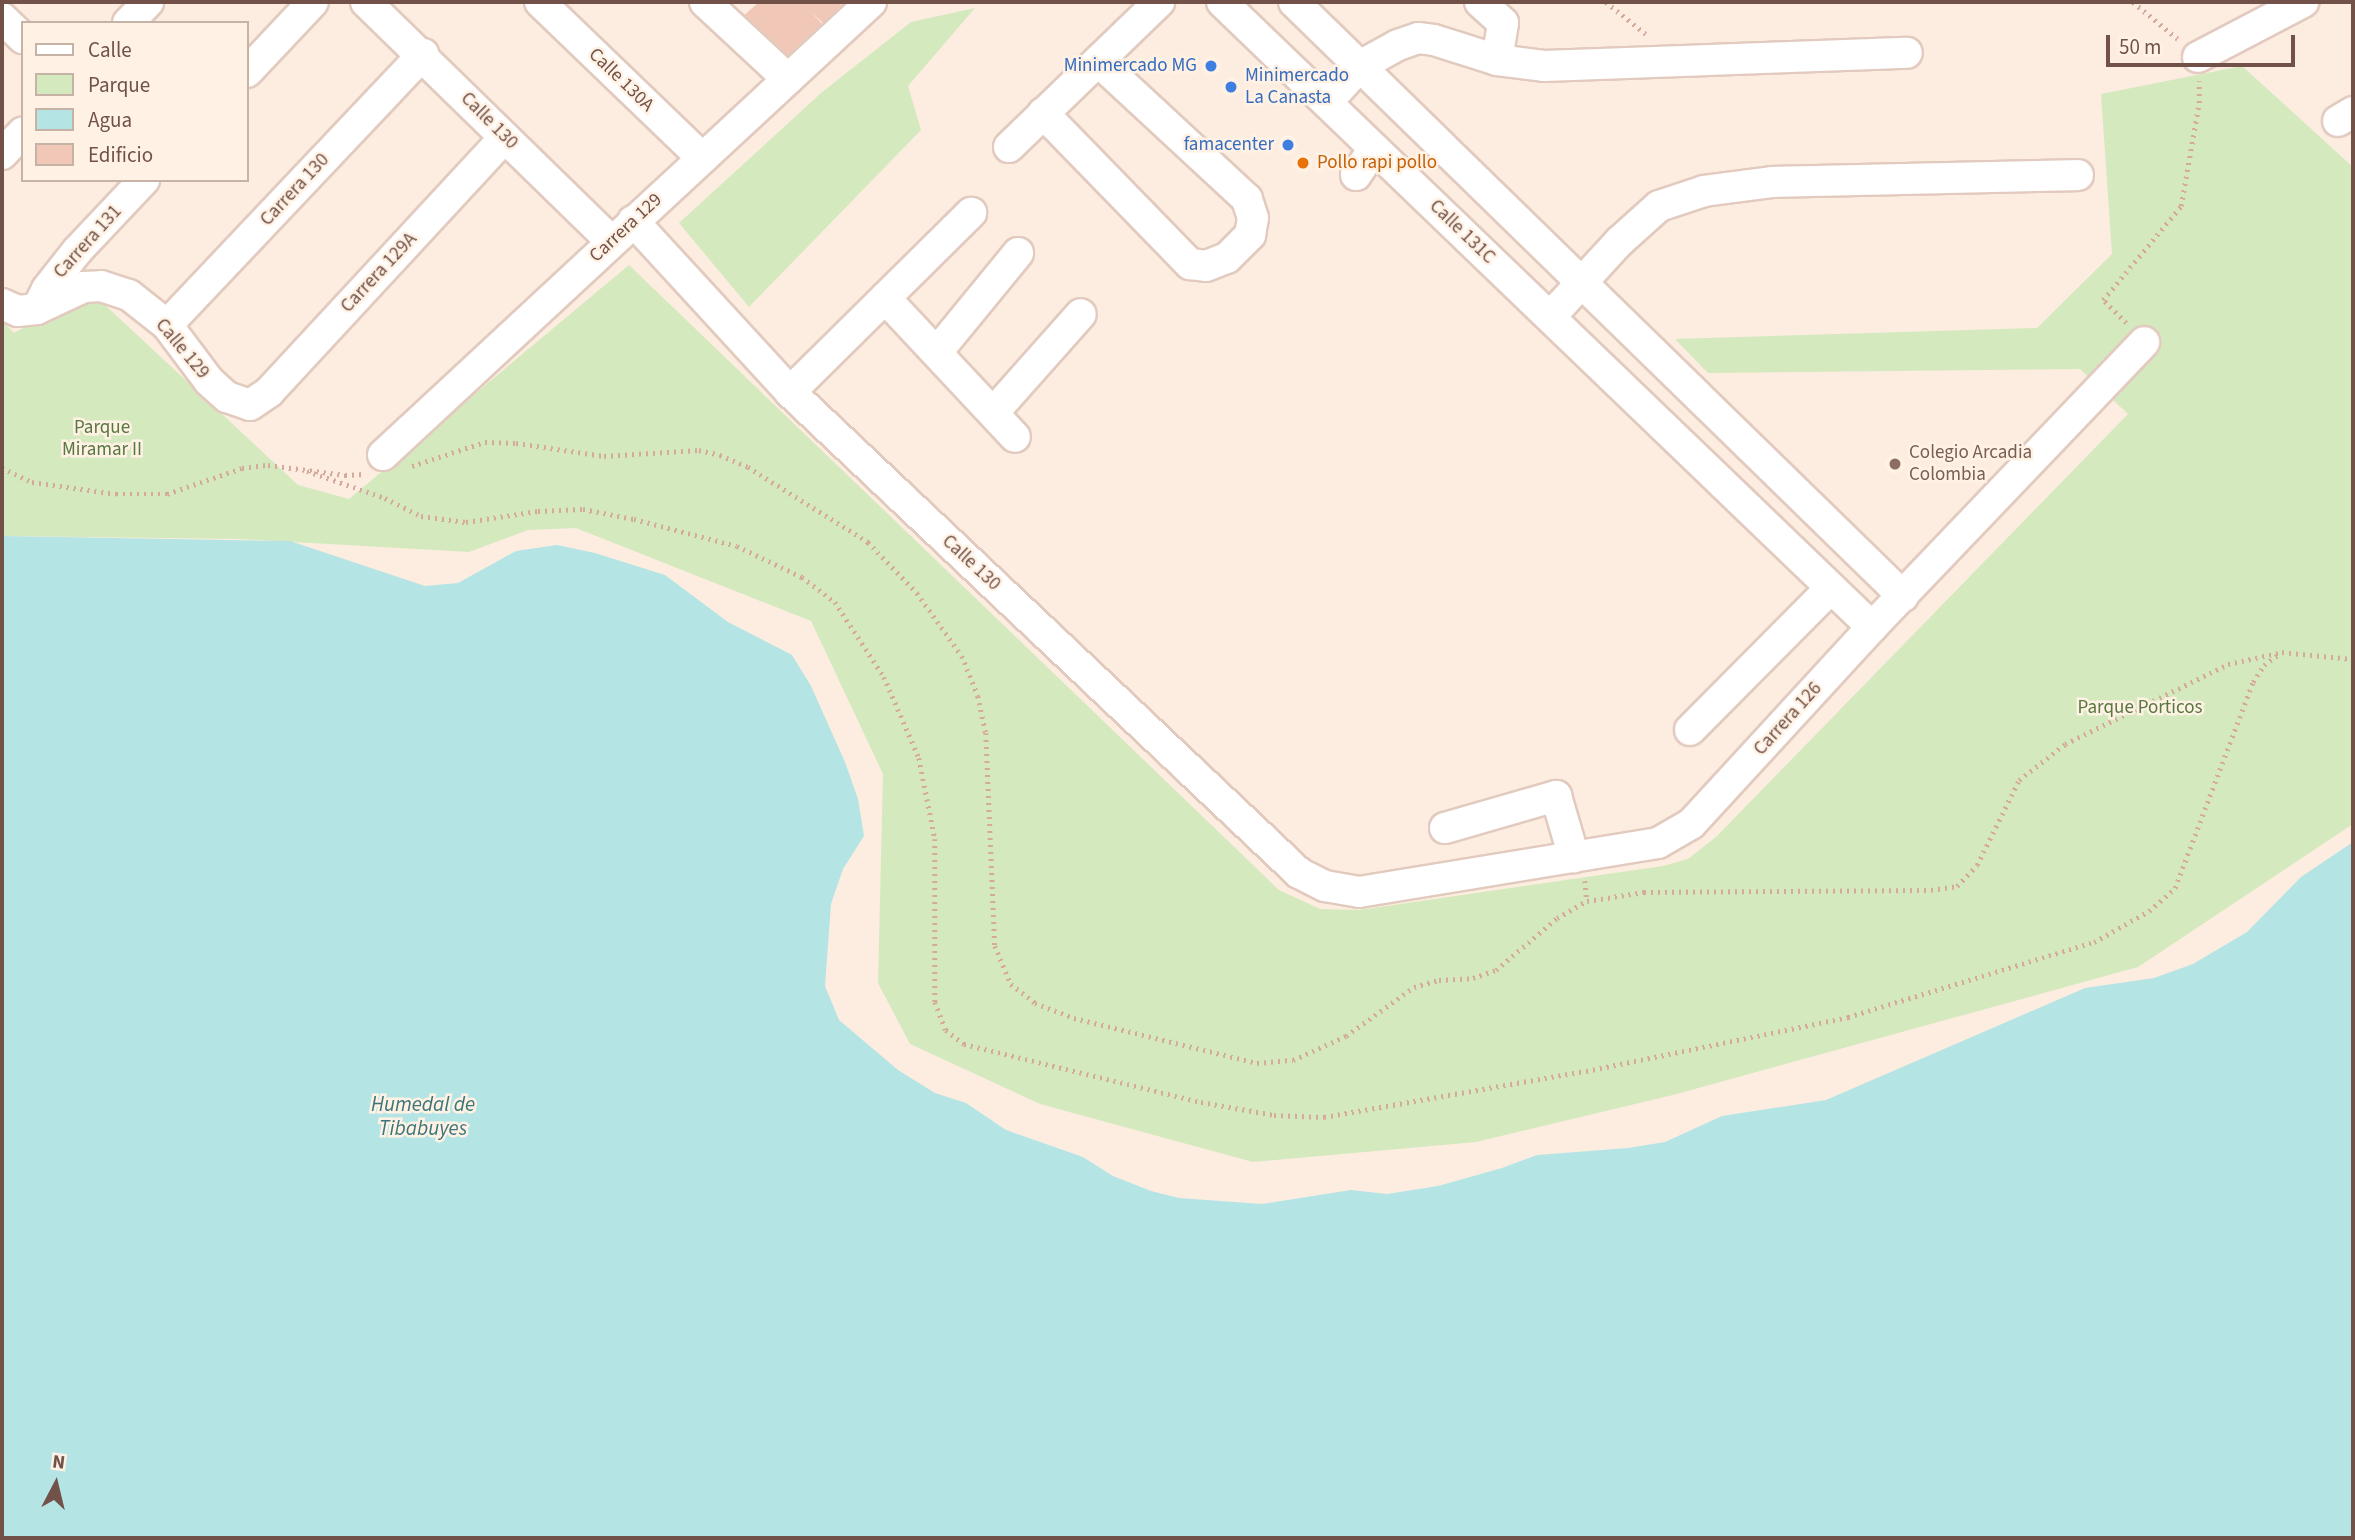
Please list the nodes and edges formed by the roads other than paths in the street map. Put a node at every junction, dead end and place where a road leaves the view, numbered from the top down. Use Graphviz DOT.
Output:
graph roads {
  1 [pos="148,2"];
  2 [pos="313,2"];
  3 [pos="366,2"];
  4 [pos="540,2"];
  5 [pos="705,2"];
  6 [pos="871,2"];
  7 [pos="1159,2"];
  8 [pos="1222,2"];
  9 [pos="1294,2"];
  10 [pos="1480,2"];
  11 [pos="2303,2"];
  12 [pos="2,18"];
  13 [pos="130,21"];
  14 [pos="21,36"];
  15 [pos="1907,53"];
  16 [pos="423,54"];
  17 [pos="2198,57"];
  18 [pos="1497,60"];
  19 [pos="1098,61"];
  20 [pos="1360,66"];
  21 [pos="248,71"];
  22 [pos="788,79"];
  23 [pos="1327,102"];
  24 [pos="1043,113"];
  25 [pos="21,134"];
  26 [pos="505,137"];
  27 [pos="1009,147"];
  28 [pos="1374,148"];
  29 [pos="2,154"];
  30 [pos="702,158"];
  31 [pos="1356,175"];
  32 [pos="2078,175"];
  33 [pos="142,182"];
  34 [pos="971,213"];
  35 [pos="633,221"];
  36 [pos="611,241"];
  37 [pos="1018,253"];
  38 [pos="1583,283"];
  39 [pos="885,298"];
  40 [pos="2,304"];
  41 [pos="37,309"];
  42 [pos="1081,314"];
  43 [pos="1550,317"];
  44 [pos="167,326"];
  45 [pos="2144,342"];
  46 [pos="937,352"];
  47 [pos="790,392"];
  48 [pos="250,405"];
  49 [pos="993,413"];
  50 [pos="1016,437"];
  51 [pos="383,455"];
  52 [pos="1831,588"];
  53 [pos="1903,596"];
  54 [pos="1872,627"];
  55 [pos="1690,730"];
  56 [pos="1445,828"];
  57 [pos="1574,857"];
  58 [pos="1325,886"];
  1 -- 13 [label="street"];
  2 -- 21 [label="street"];
  3 -- 16 [label="street, Calle 130"];
  4 -- 30 [label="street, Calle 130A"];
  5 -- 22 [label="street"];
  6 -- 22 [label="street, Carrera 129"];
  7 -- 19 [label="street"];
  8 -- 23 [label="street, Calle 131C"];
  9 -- 20 [label="street"];
  10 -- 18 [label="street"];
  11 -- 17 [label="street"];
  12 -- 14 [label="street"];
  15 -- 18 [label="street"];
  16 -- 26 [label="street, Calle 130"];
  16 -- 44 [label="street, Carrera 130"];
  18 -- 20 [label="street"];
  19 -- 24 [label="street"];
  19 -- 24 [label="street"];
  20 -- 23 [label="street"];
  20 -- 38 [label="street"];
  22 -- 30 [label="street, Carrera 129"];
  23 -- 28 [label="street, Calle 131C"];
  24 -- 27 [label="street"];
  25 -- 29 [label="street"];
  26 -- 36 [label="street, Calle 130"];
  26 -- 48 [label="street, Carrera 129A"];
  28 -- 31 [label="street"];
  28 -- 43 [label="street, Calle 131C"];
  30 -- 35 [label="street, Carrera 129"];
  32 -- 38 [label="street"];
  33 -- 41 [label="street, Carrera 131"];
  34 -- 39 [label="street"];
  35 -- 36 [label="street, Carrera 129"];
  35 -- 47 [label="street, Calle 130"];
  36 -- 51 [label="street, Carrera 129"];
  37 -- 46 [label="street"];
  38 -- 43 [label="street"];
  38 -- 53 [label="street"];
  39 -- 46 [label="street"];
  39 -- 47 [label="street"];
  40 -- 41 [label="street"];
  41 -- 44 [label="street, Calle 129"];
  42 -- 49 [label="street"];
  43 -- 52 [label="street, Calle 131C"];
  44 -- 48 [label="street, Calle 129"];
  45 -- 53 [label="street, Carrera 126"];
  46 -- 49 [label="street"];
  47 -- 58 [label="street, Calle 130"];
  49 -- 50 [label="street"];
  52 -- 54 [label="street, Calle 131C"];
  52 -- 55 [label="street"];
  53 -- 54 [label="street, Carrera 126"];
  54 -- 57 [label="street, Carrera 126"];
  56 -- 57 [label="street"];
  57 -- 58 [label="street, Carrera 126"];
}
